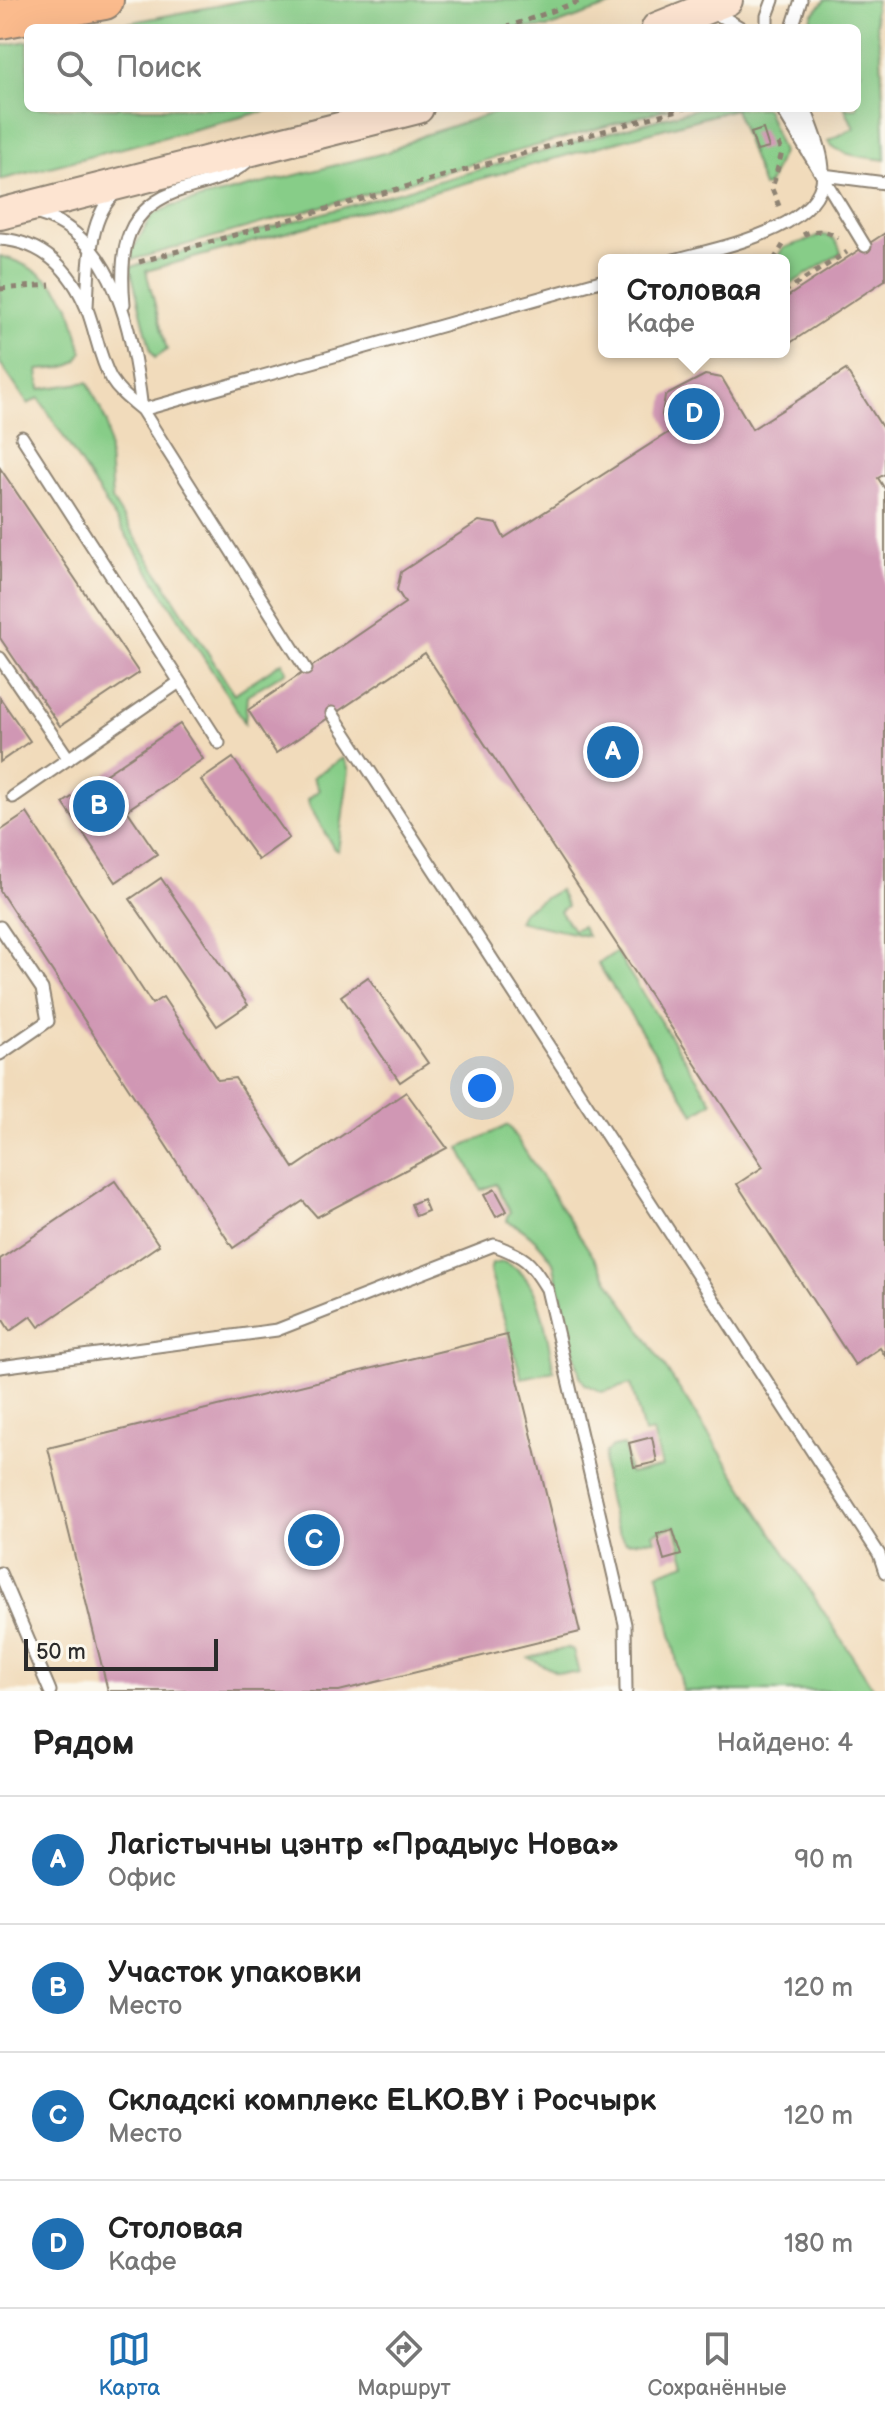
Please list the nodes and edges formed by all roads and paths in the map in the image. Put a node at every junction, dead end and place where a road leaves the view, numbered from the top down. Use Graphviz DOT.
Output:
graph roads {
  1 [pos="104,0"];
  2 [pos="583,0"];
  3 [pos="727,0"];
  4 [pos="773,0"];
  5 [pos="801,0"];
  6 [pos="695,13"];
  7 [pos="0,19"];
  8 [pos="516,24"];
  9 [pos="667,24"];
  10 [pos="734,24"];
  11 [pos="767,24"];
  12 [pos="793,24"];
  13 [pos="402,112"];
  14 [pos="671,112"];
  15 [pos="783,112"];
  16 [pos="795,112"];
  17 [pos="806,112"];
  18 [pos="777,137"];
  19 [pos="258,149"];
  20 [pos="823,175"];
  21 [pos="130,181"];
  22 [pos="885,183"];
  23 [pos="772,189"];
  24 [pos="11,212"];
  25 [pos="0,239"];
  26 [pos="865,246"];
  27 [pos="92,250"];
  28 [pos="695,254"];
  29 [pos="778,254"];
  30 [pos="121,267"];
  31 [pos="598,282"];
  32 [pos="50,285"];
  33 [pos="790,288"];
  34 [pos="0,289"];
  35 [pos="87,308"];
  36 [pos="125,325"];
  37 [pos="142,410"];
  38 [pos="22,437"];
  39 [pos="0,658"];
  40 [pos="306,669"];
  41 [pos="178,683"];
  42 [pos="332,713"];
  43 [pos="219,743"];
  44 [pos="69,759"];
  45 [pos="13,797"];
  46 [pos="0,927"];
  47 [pos="0,1054"];
  48 [pos="0,1367"];
  49 [pos="882,1556"];
  50 [pos="885,1572"];
  51 [pos="0,1573"];
  52 [pos="50,1691"];
  53 [pos="626,1691"];
  1 -- 7 [label="highway"];
  2 -- 8 [label="path"];
  3 -- 6 [label="main road"];
  4 -- 11 [label="lane"];
  5 -- 12 [label="lane"];
  6 -- 9 [label="main road"];
  6 -- 10 [label="lane"];
  13 -- 19 [label="main road"];
  14 -- 30 [label="path"];
  15 -- 20 [label="lane"];
  16 -- 20 [label="lane"];
  17 -- 20 [label="lane"];
  18 -- 23 [label="path"];
  19 -- 21 [label="main road"];
  19 -- 30 [label="lane"];
  20 -- 22 [label="lane"];
  20 -- 26 [label="lane"];
  20 -- 28 [label="lane"];
  21 -- 24 [label="main road"];
  21 -- 27 [label="lane"];
  24 -- 27 [label="lane"];
  25 -- 35 [label="lane"];
  27 -- 35 [label="lane"];
  27 -- 36 [label="lane"];
  29 -- 33 [label="path"];
  30 -- 36 [label="lane"];
  31 -- 37 [label="lane"];
  32 -- 34 [label="path"];
  35 -- 37 [label="lane"];
  36 -- 37 [label="lane"];
  37 -- 40 [label="lane"];
  38 -- 41 [label="lane"];
  39 -- 44 [label="lane"];
  41 -- 43 [label="lane"];
  41 -- 44 [label="lane"];
  42 -- 49 [label="lane"];
  44 -- 45 [label="lane"];
  46 -- 47 [label="lane"];
  48 -- 53 [label="lane"];
  49 -- 50 [label="lane"];
  51 -- 52 [label="lane"];
}
